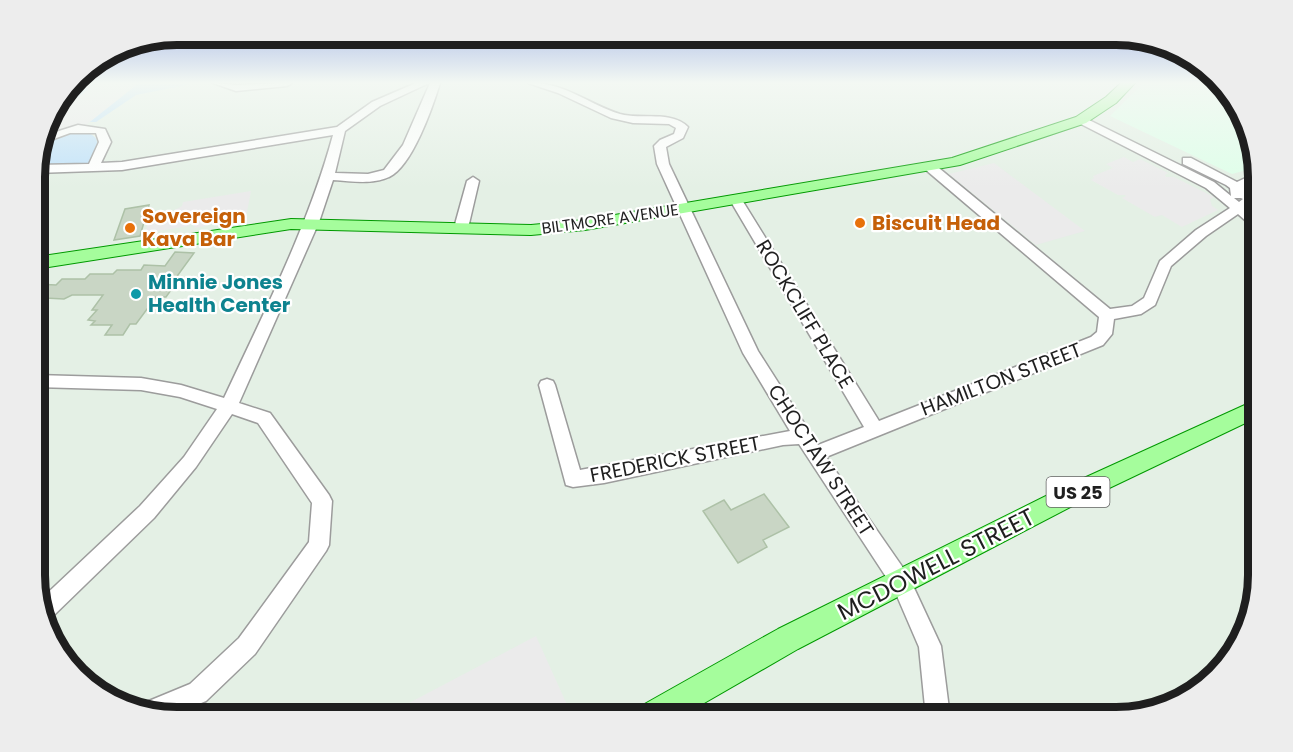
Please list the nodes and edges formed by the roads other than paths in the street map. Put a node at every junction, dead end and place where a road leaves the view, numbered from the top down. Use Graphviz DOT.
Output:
graph roads {
  1 [pos="356,118"];
  2 [pos="420,118"];
  3 [pos="634,118"];
  4 [pos="1087,118"];
  5 [pos="340,130"];
  6 [pos="52,135"];
  7 [pos="93,167"];
  8 [pos="930,167"];
  9 [pos="45,169"];
  10 [pos="328,176"];
  11 [pos="473,181"];
  12 [pos="1248,181"];
  13 [pos="1236,187"];
  14 [pos="1248,199"];
  15 [pos="736,200"];
  16 [pos="1248,201"];
  17 [pos="1248,204"];
  18 [pos="684,208"];
  19 [pos="312,222"];
  20 [pos="460,228"];
  21 [pos="45,262"];
  22 [pos="1107,315"];
  23 [pos="45,381"];
  24 [pos="547,386"];
  25 [pos="229,406"];
  26 [pos="1248,412"];
  27 [pos="874,428"];
  28 [pos="803,437"];
  29 [pos="814,454"];
  30 [pos="901,582"];
  31 [pos="49,604"];
  32 [pos="164,706"];
  33 [pos="669,707"];
  34 [pos="937,707"];
  1 -- 5 [label="street"];
  2 -- 10 [label="street"];
  3 -- 18 [label="street, CHOCTAW STREET"];
  4 -- 8 [label="main road, BILTMORE AVENUE"];
  4 -- 13 [label="street"];
  4 -- 16 [label="street"];
  5 -- 7 [label="street"];
  5 -- 10 [label="street"];
  6 -- 7 [label="street"];
  7 -- 9 [label="street"];
  8 -- 15 [label="main road, BILTMORE AVENUE"];
  8 -- 22 [label="street"];
  10 -- 19 [label="street"];
  11 -- 20 [label="street"];
  12 -- 13 [label="street"];
  13 -- 14 [label="street"];
  15 -- 18 [label="main road, BILTMORE AVENUE"];
  15 -- 27 [label="street, ROCKCLIFF PLACE"];
  17 -- 22 [label="street"];
  18 -- 20 [label="main road, BILTMORE AVENUE"];
  18 -- 28 [label="street, CHOCTAW STREET"];
  19 -- 20 [label="main road, BILTMORE AVENUE"];
  19 -- 21 [label="main road, BILTMORE AVENUE"];
  19 -- 25 [label="street"];
  22 -- 27 [label="street, HAMILTON STREET"];
  23 -- 25 [label="street"];
  24 -- 28 [label="street, FREDERICK STREET"];
  25 -- 31 [label="street"];
  25 -- 32 [label="street"];
  26 -- 30 [label="main road, MCDOWELL STREET / US 25"];
  27 -- 29 [label="street, HAMILTON STREET"];
  28 -- 29 [label="street, CHOCTAW STREET"];
  29 -- 30 [label="street, CHOCTAW STREET"];
  30 -- 33 [label="main road, MCDOWELL STREET / US 25"];
  30 -- 34 [label="street, CHOCTAW STREET"];
}
